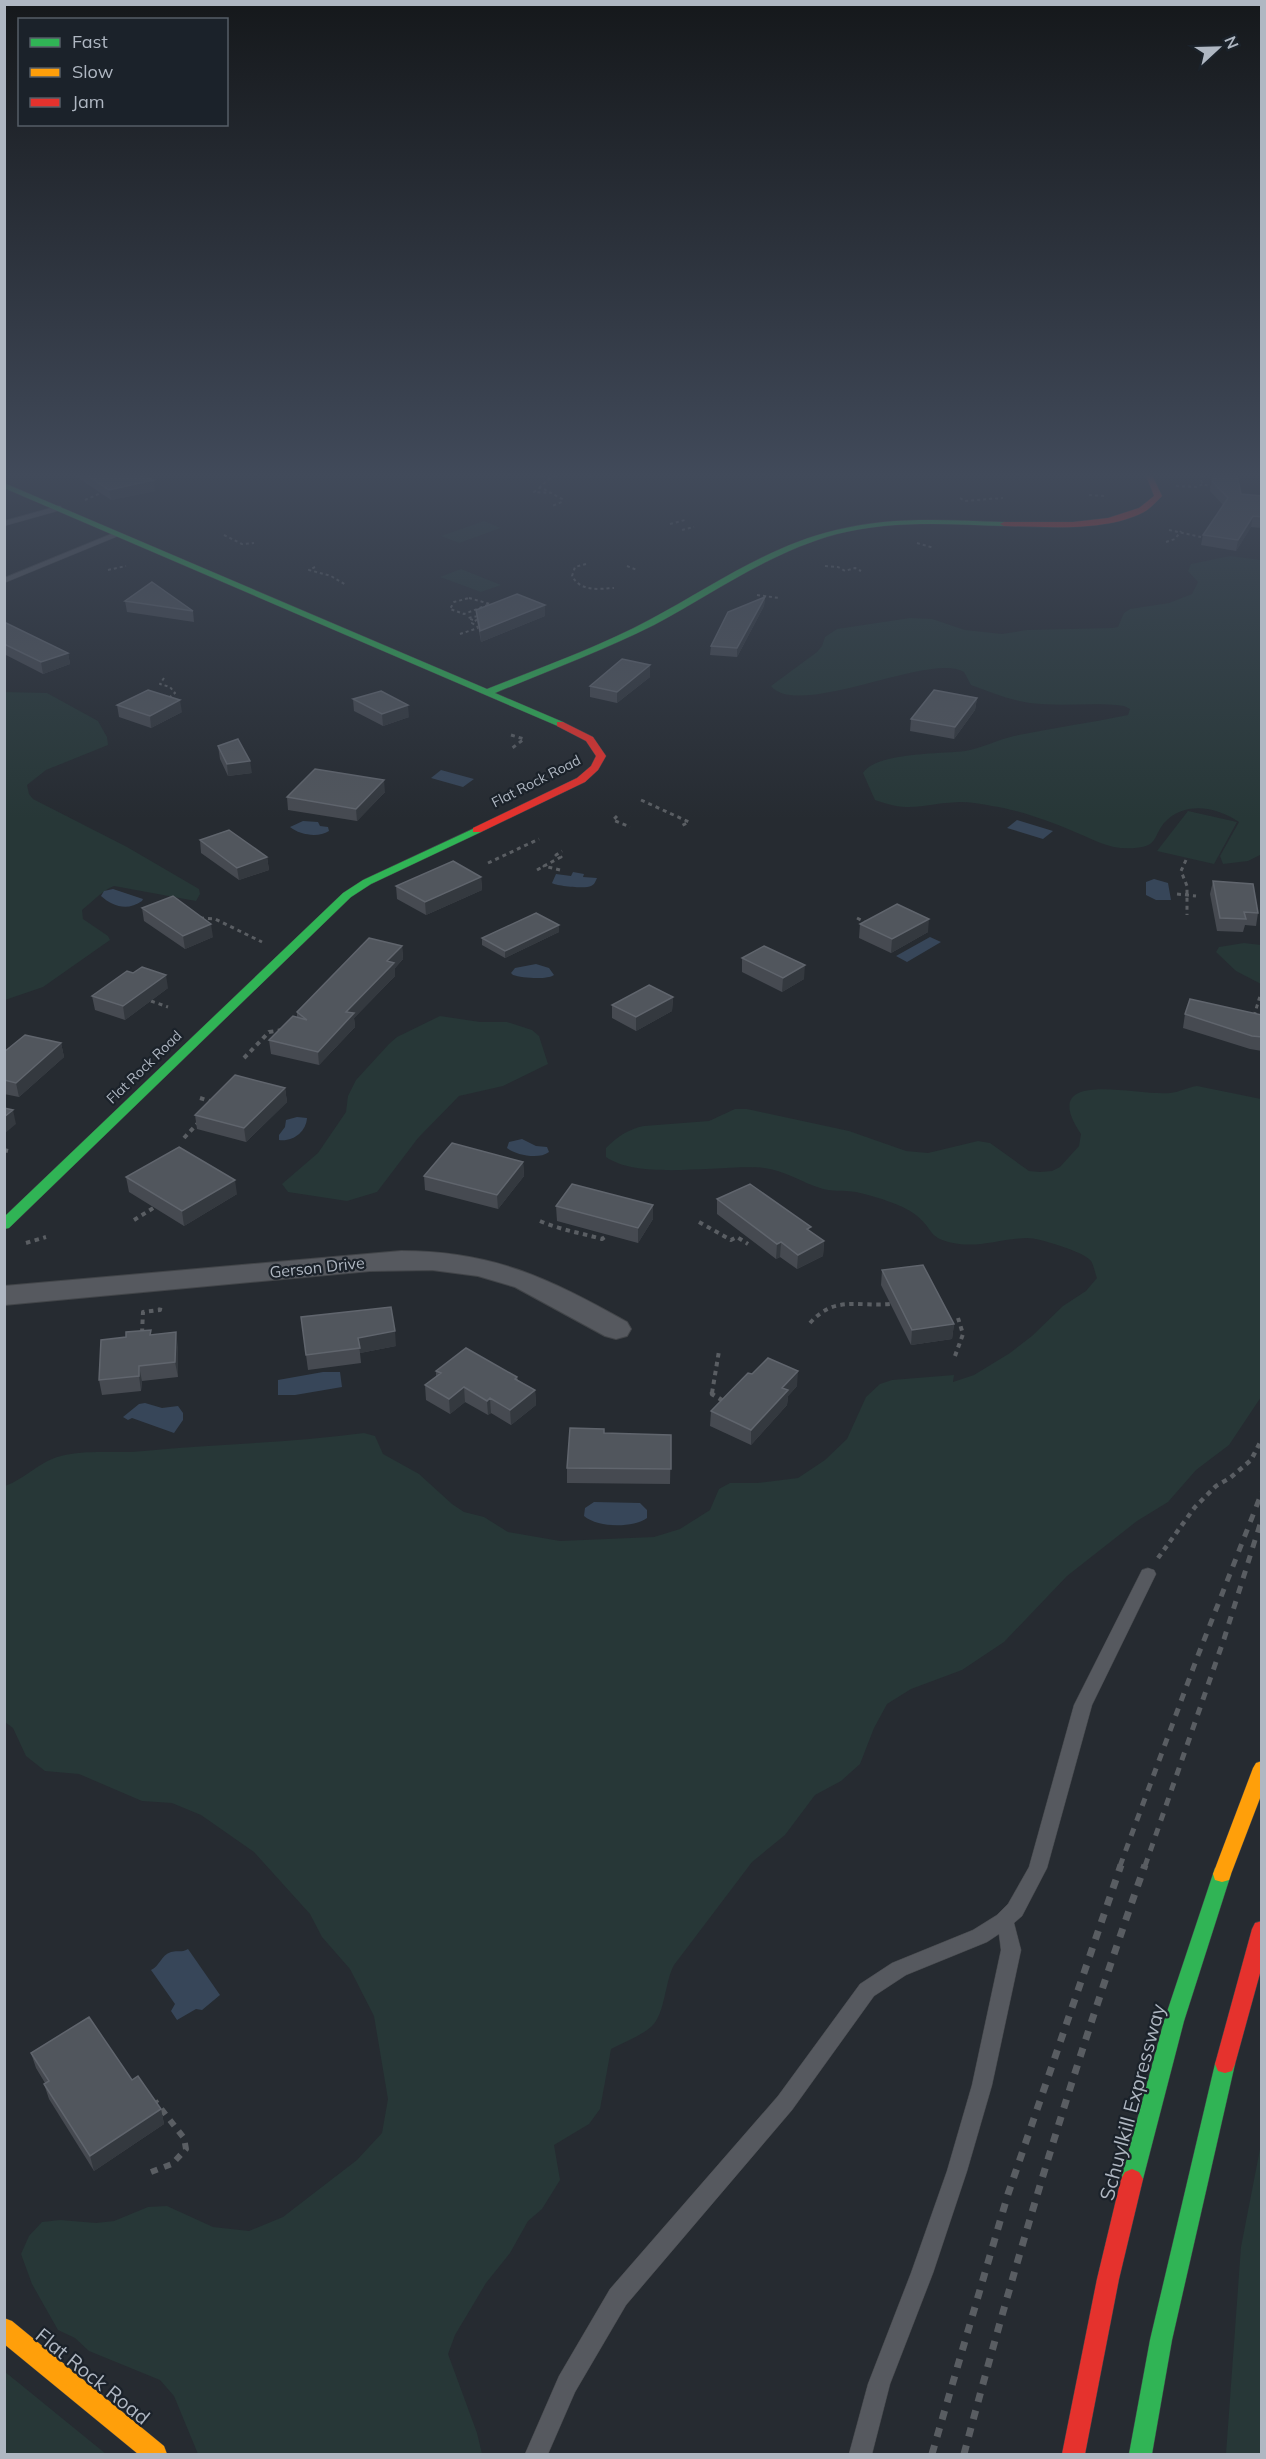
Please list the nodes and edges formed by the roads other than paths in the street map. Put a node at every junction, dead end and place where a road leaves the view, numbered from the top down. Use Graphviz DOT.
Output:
graph roads {
  1 [pos="250,590"];
  2 [pos="707,590"];
  3 [pos="489,692"];
  4 [pos="4,1225"];
  5 [pos="4,1296"];
  6 [pos="616,1329"];
  7 [pos="1148,1574"];
  8 [pos="1262,1768"];
  9 [pos="1004,1921"];
  10 [pos="1262,1929"];
  11 [pos="4,2330"];
  12 [pos="156,2454"];
  13 [pos="536,2454"];
  14 [pos="861,2454"];
  15 [pos="1073,2454"];
  16 [pos="1140,2454"];
  1 -- 3 [label="main road, Flat Rock Road"];
  2 -- 3 [label="main road"];
  3 -- 4 [label="main road, Flat Rock Road"];
  5 -- 6 [label="street, Gerson Drive"];
  7 -- 9 [label="lane"];
  8 -- 15 [label="main road, Schuylkill Expressway"];
  9 -- 13 [label="lane"];
  9 -- 14 [label="lane"];
  10 -- 16 [label="main road"];
  11 -- 12 [label="main road, Flat Rock Road"];
}
